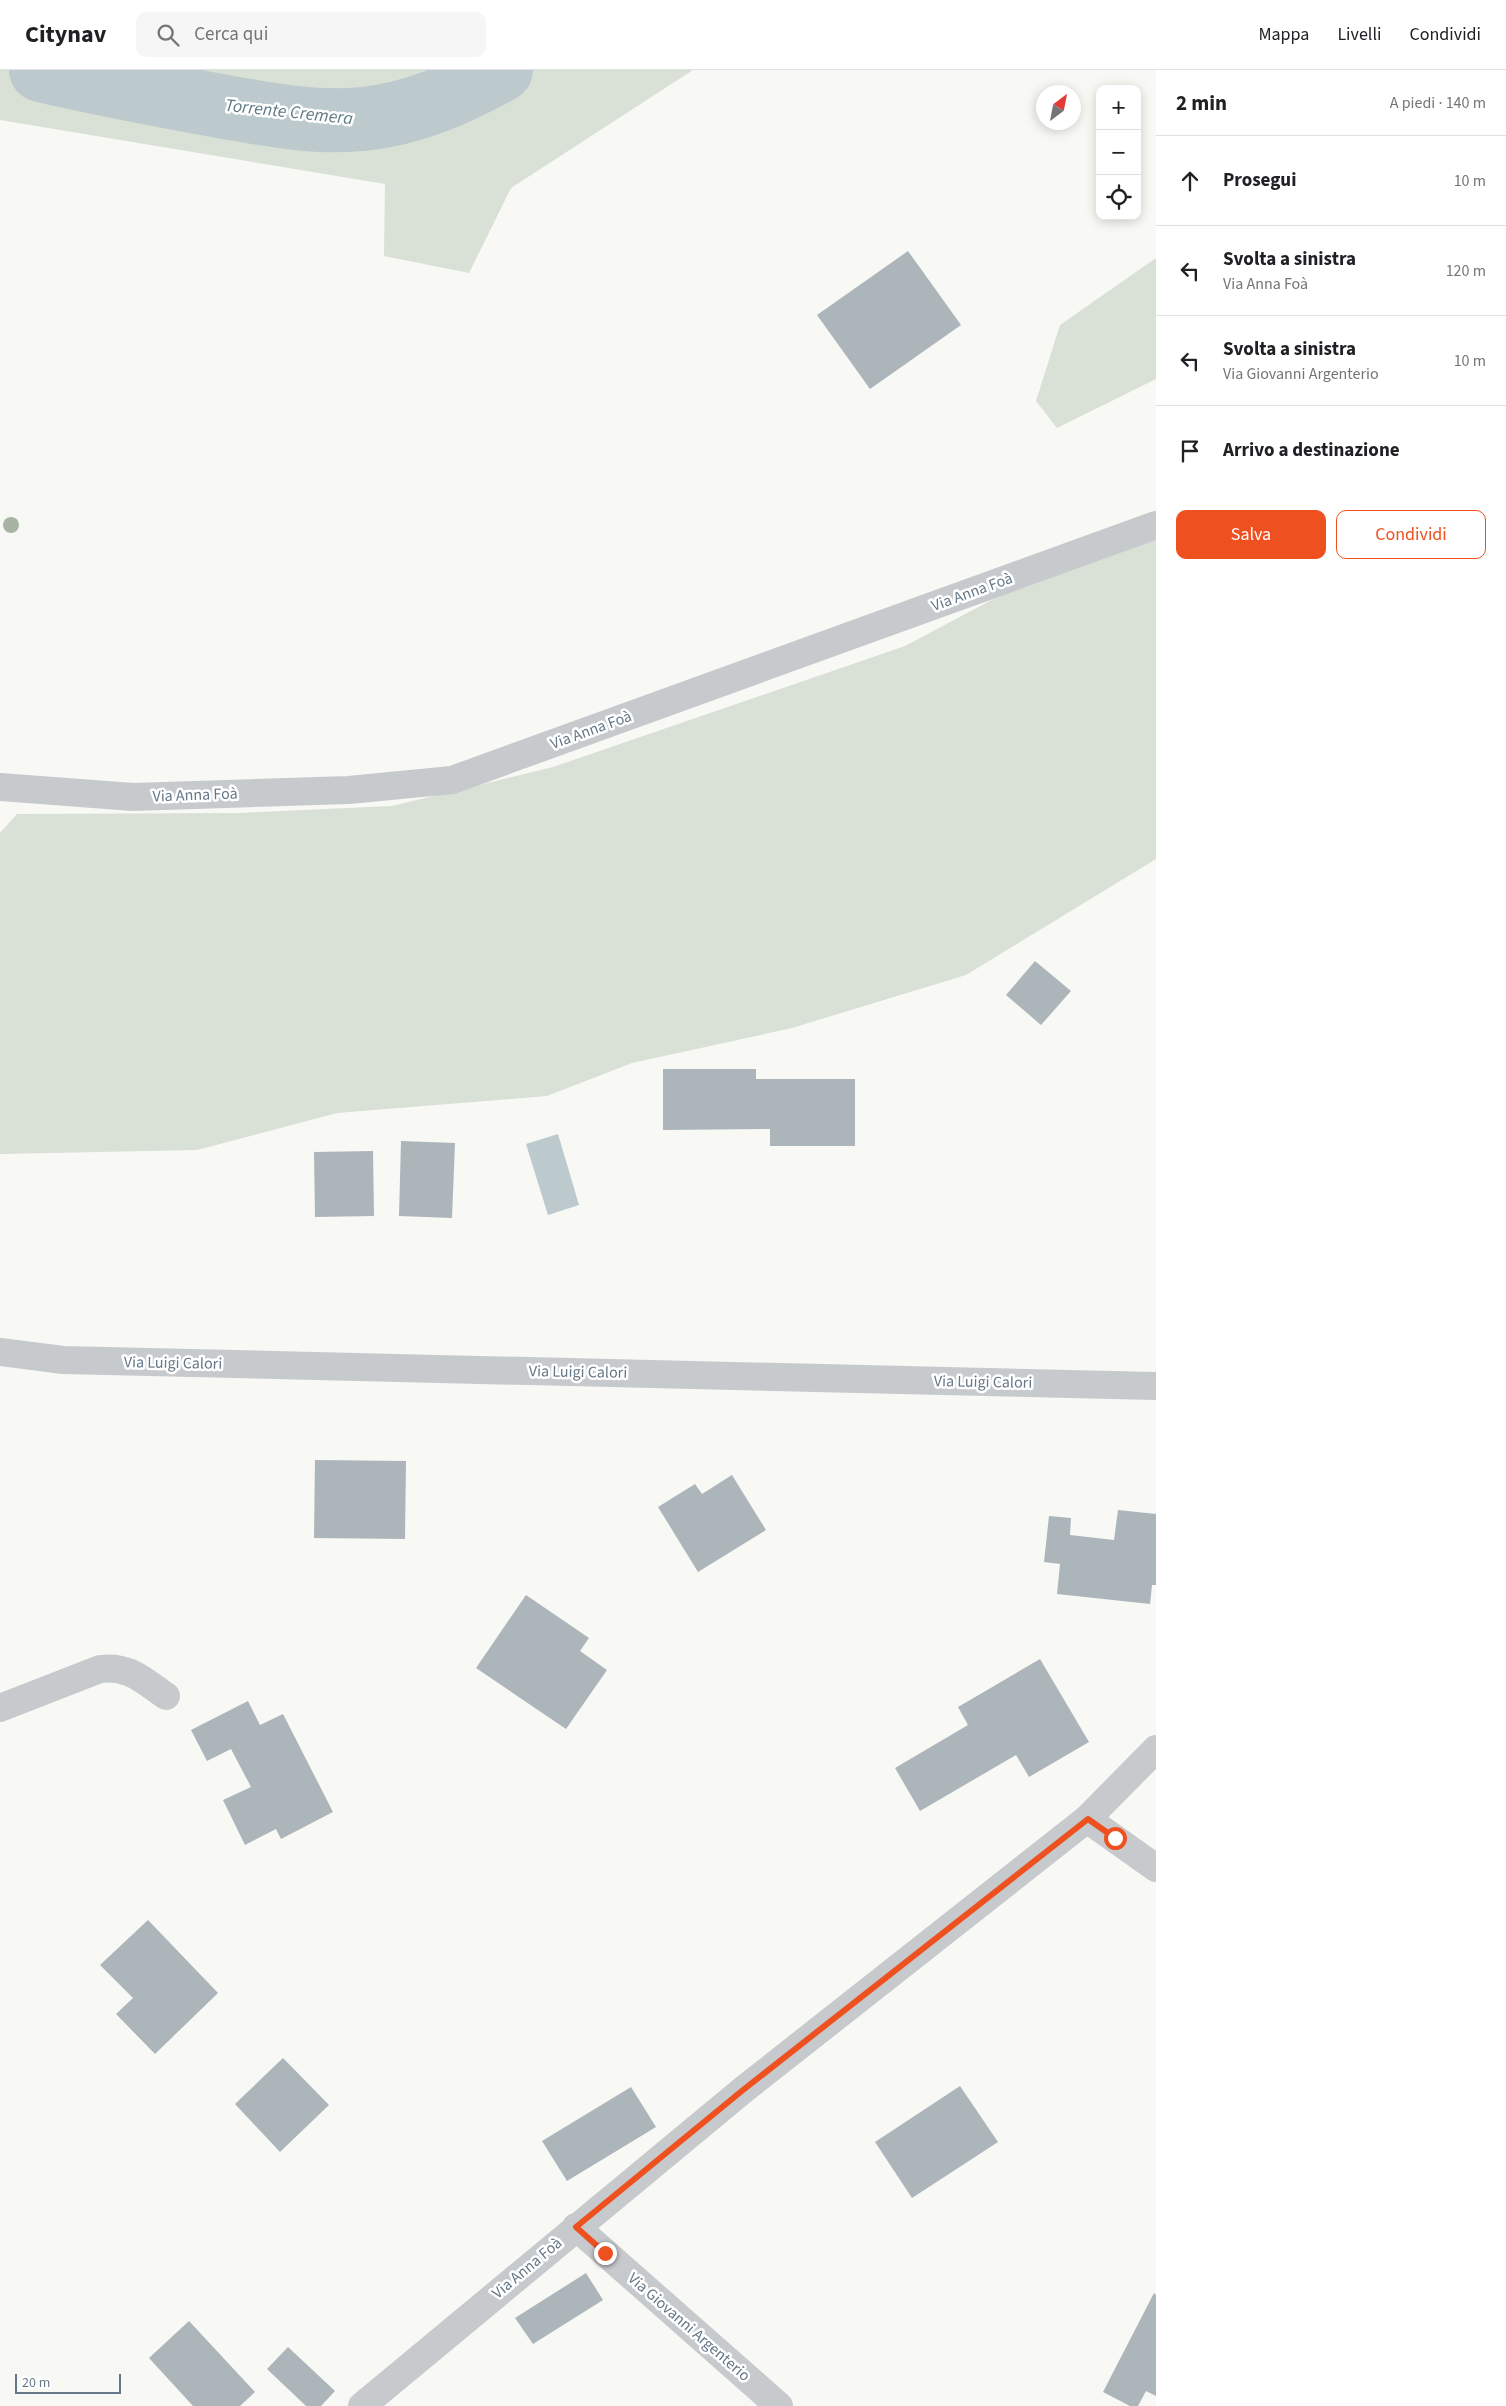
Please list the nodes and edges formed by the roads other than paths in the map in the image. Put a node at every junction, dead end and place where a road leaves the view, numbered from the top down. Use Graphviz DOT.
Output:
graph roads {
  1 [pos="1156,525"];
  2 [pos="0,787"];
  3 [pos="0,1352"];
  4 [pos="1156,1386"];
  5 [pos="166,1696"];
  6 [pos="0,1708"];
  7 [pos="1156,1749"];
  8 [pos="1088,1819"];
  9 [pos="1156,1868"];
  10 [pos="576,2227"];
  11 [pos="362,2406"];
  12 [pos="779,2406"];
  1 -- 2 [label="street, Via Anna Foà"];
  3 -- 4 [label="street, Via Luigi Calori"];
  5 -- 6 [label="street"];
  7 -- 8 [label="street, Via Anna Foà"];
  8 -- 9 [label="street"];
  8 -- 10 [label="street, Via Anna Foà"];
  10 -- 11 [label="street, Via Anna Foà"];
  10 -- 12 [label="street, Via Giovanni Argenterio"];
}
